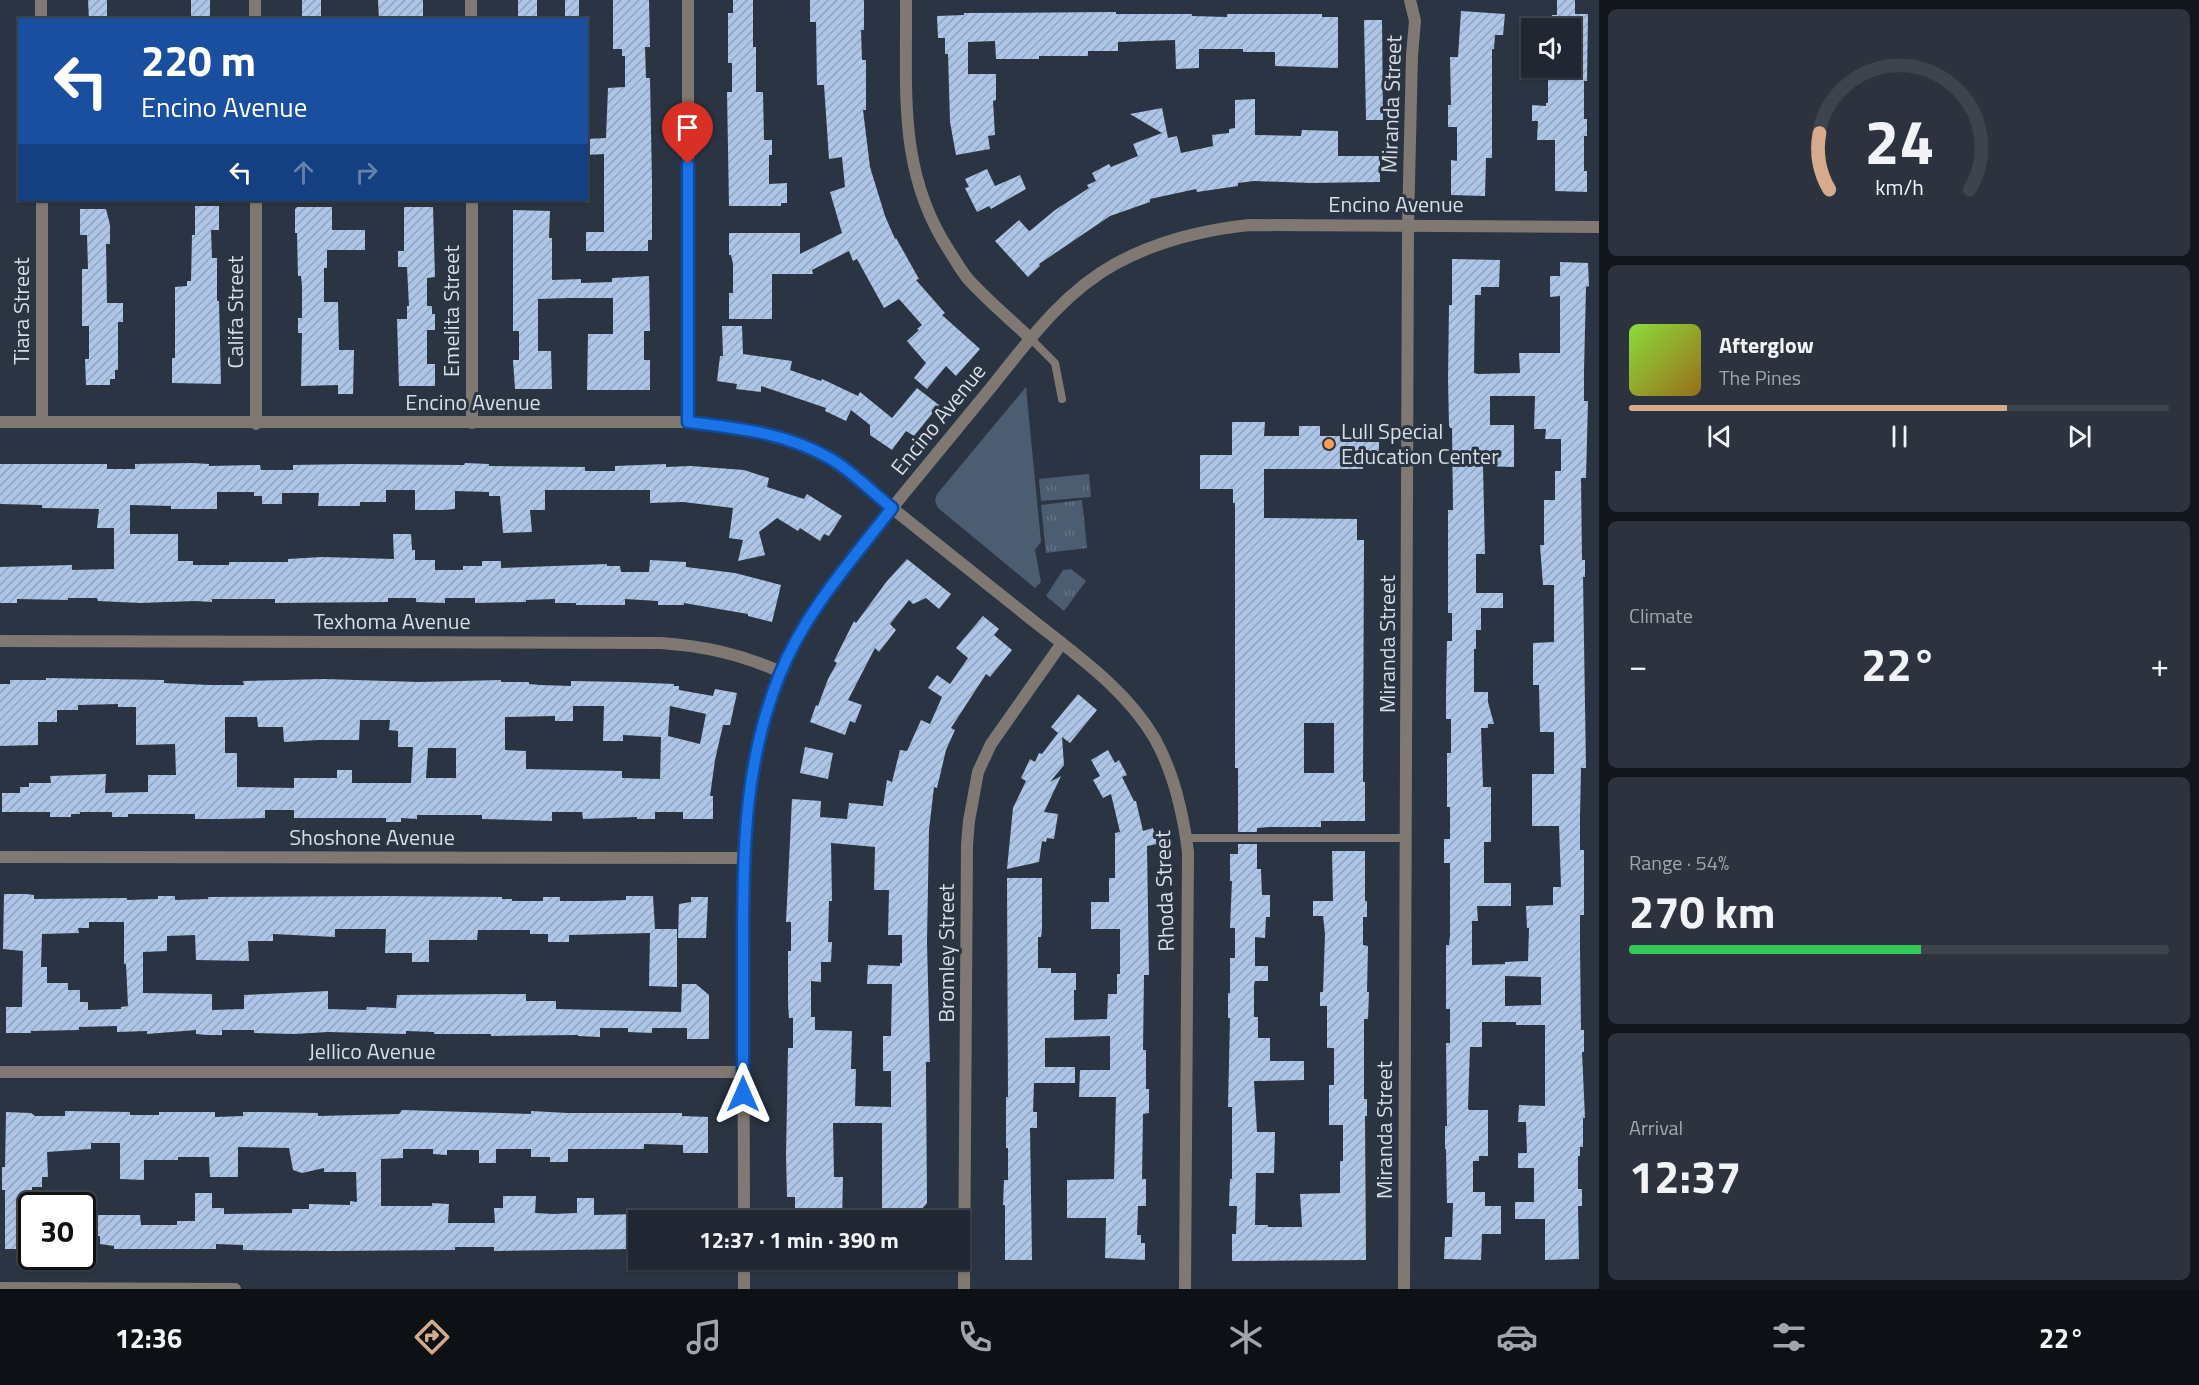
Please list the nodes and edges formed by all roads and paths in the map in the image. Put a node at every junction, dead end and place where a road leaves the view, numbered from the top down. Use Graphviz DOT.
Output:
graph roads {
  1 [pos="41,0"];
  2 [pos="255,0"];
  3 [pos="471,0"];
  4 [pos="688,0"];
  5 [pos="906,0"];
  6 [pos="1410,0"];
  7 [pos="41,18"];
  8 [pos="255,18"];
  9 [pos="471,18"];
  10 [pos="42,201"];
  11 [pos="256,201"];
  12 [pos="472,201"];
  13 [pos="1408,225"];
  14 [pos="1599,227"];
  15 [pos="1031,339"];
  16 [pos="1062,399"];
  17 [pos="0,422"];
  18 [pos="42,422"];
  19 [pos="688,422"];
  20 [pos="472,423"];
  21 [pos="256,424"];
  22 [pos="892,508"];
  23 [pos="0,641"];
  24 [pos="1062,643"];
  25 [pos="780,672"];
  26 [pos="1186,838"];
  27 [pos="1407,838"];
  28 [pos="0,857"];
  29 [pos="743,858"];
  30 [pos="0,1072"];
  31 [pos="743,1072"];
  32 [pos="744,1210"];
  33 [pos="744,1270"];
  34 [pos="0,1288"];
  35 [pos="235,1289"];
  36 [pos="744,1289"];
  37 [pos="964,1289"];
  38 [pos="1185,1289"];
  39 [pos="1404,1289"];
  1 -- 7 [label="street"];
  2 -- 8 [label="street"];
  3 -- 9 [label="street"];
  4 -- 19 [label="street"];
  5 -- 15 [label="street"];
  6 -- 13 [label="street, Miranda Street"];
  10 -- 18 [label="street, Tiara Street"];
  11 -- 21 [label="street, Califa Street"];
  12 -- 20 [label="street, Emelita Street"];
  13 -- 14 [label="street, Encino Avenue"];
  13 -- 15 [label="street, Encino Avenue"];
  13 -- 27 [label="street, Miranda Street"];
  15 -- 16 [label="lane"];
  15 -- 22 [label="street, Encino Avenue"];
  17 -- 18 [label="street, Encino Avenue"];
  18 -- 21 [label="street, Encino Avenue"];
  19 -- 20 [label="street, Encino Avenue"];
  19 -- 22 [label="street, Encino Avenue"];
  20 -- 21 [label="street, Encino Avenue"];
  22 -- 24 [label="street, Rhoda Street"];
  22 -- 25 [label="street"];
  23 -- 25 [label="street, Texhoma Avenue"];
  24 -- 26 [label="street, Rhoda Street"];
  24 -- 37 [label="street, Bromley Street"];
  25 -- 29 [label="street"];
  26 -- 27 [label="lane"];
  26 -- 38 [label="street, Rhoda Street"];
  27 -- 39 [label="street, Miranda Street"];
  28 -- 29 [label="street, Shoshone Avenue"];
  29 -- 31 [label="street"];
  30 -- 31 [label="street, Jellico Avenue"];
  31 -- 32 [label="street"];
  33 -- 36 [label="street"];
  34 -- 35 [label="street"];
}
